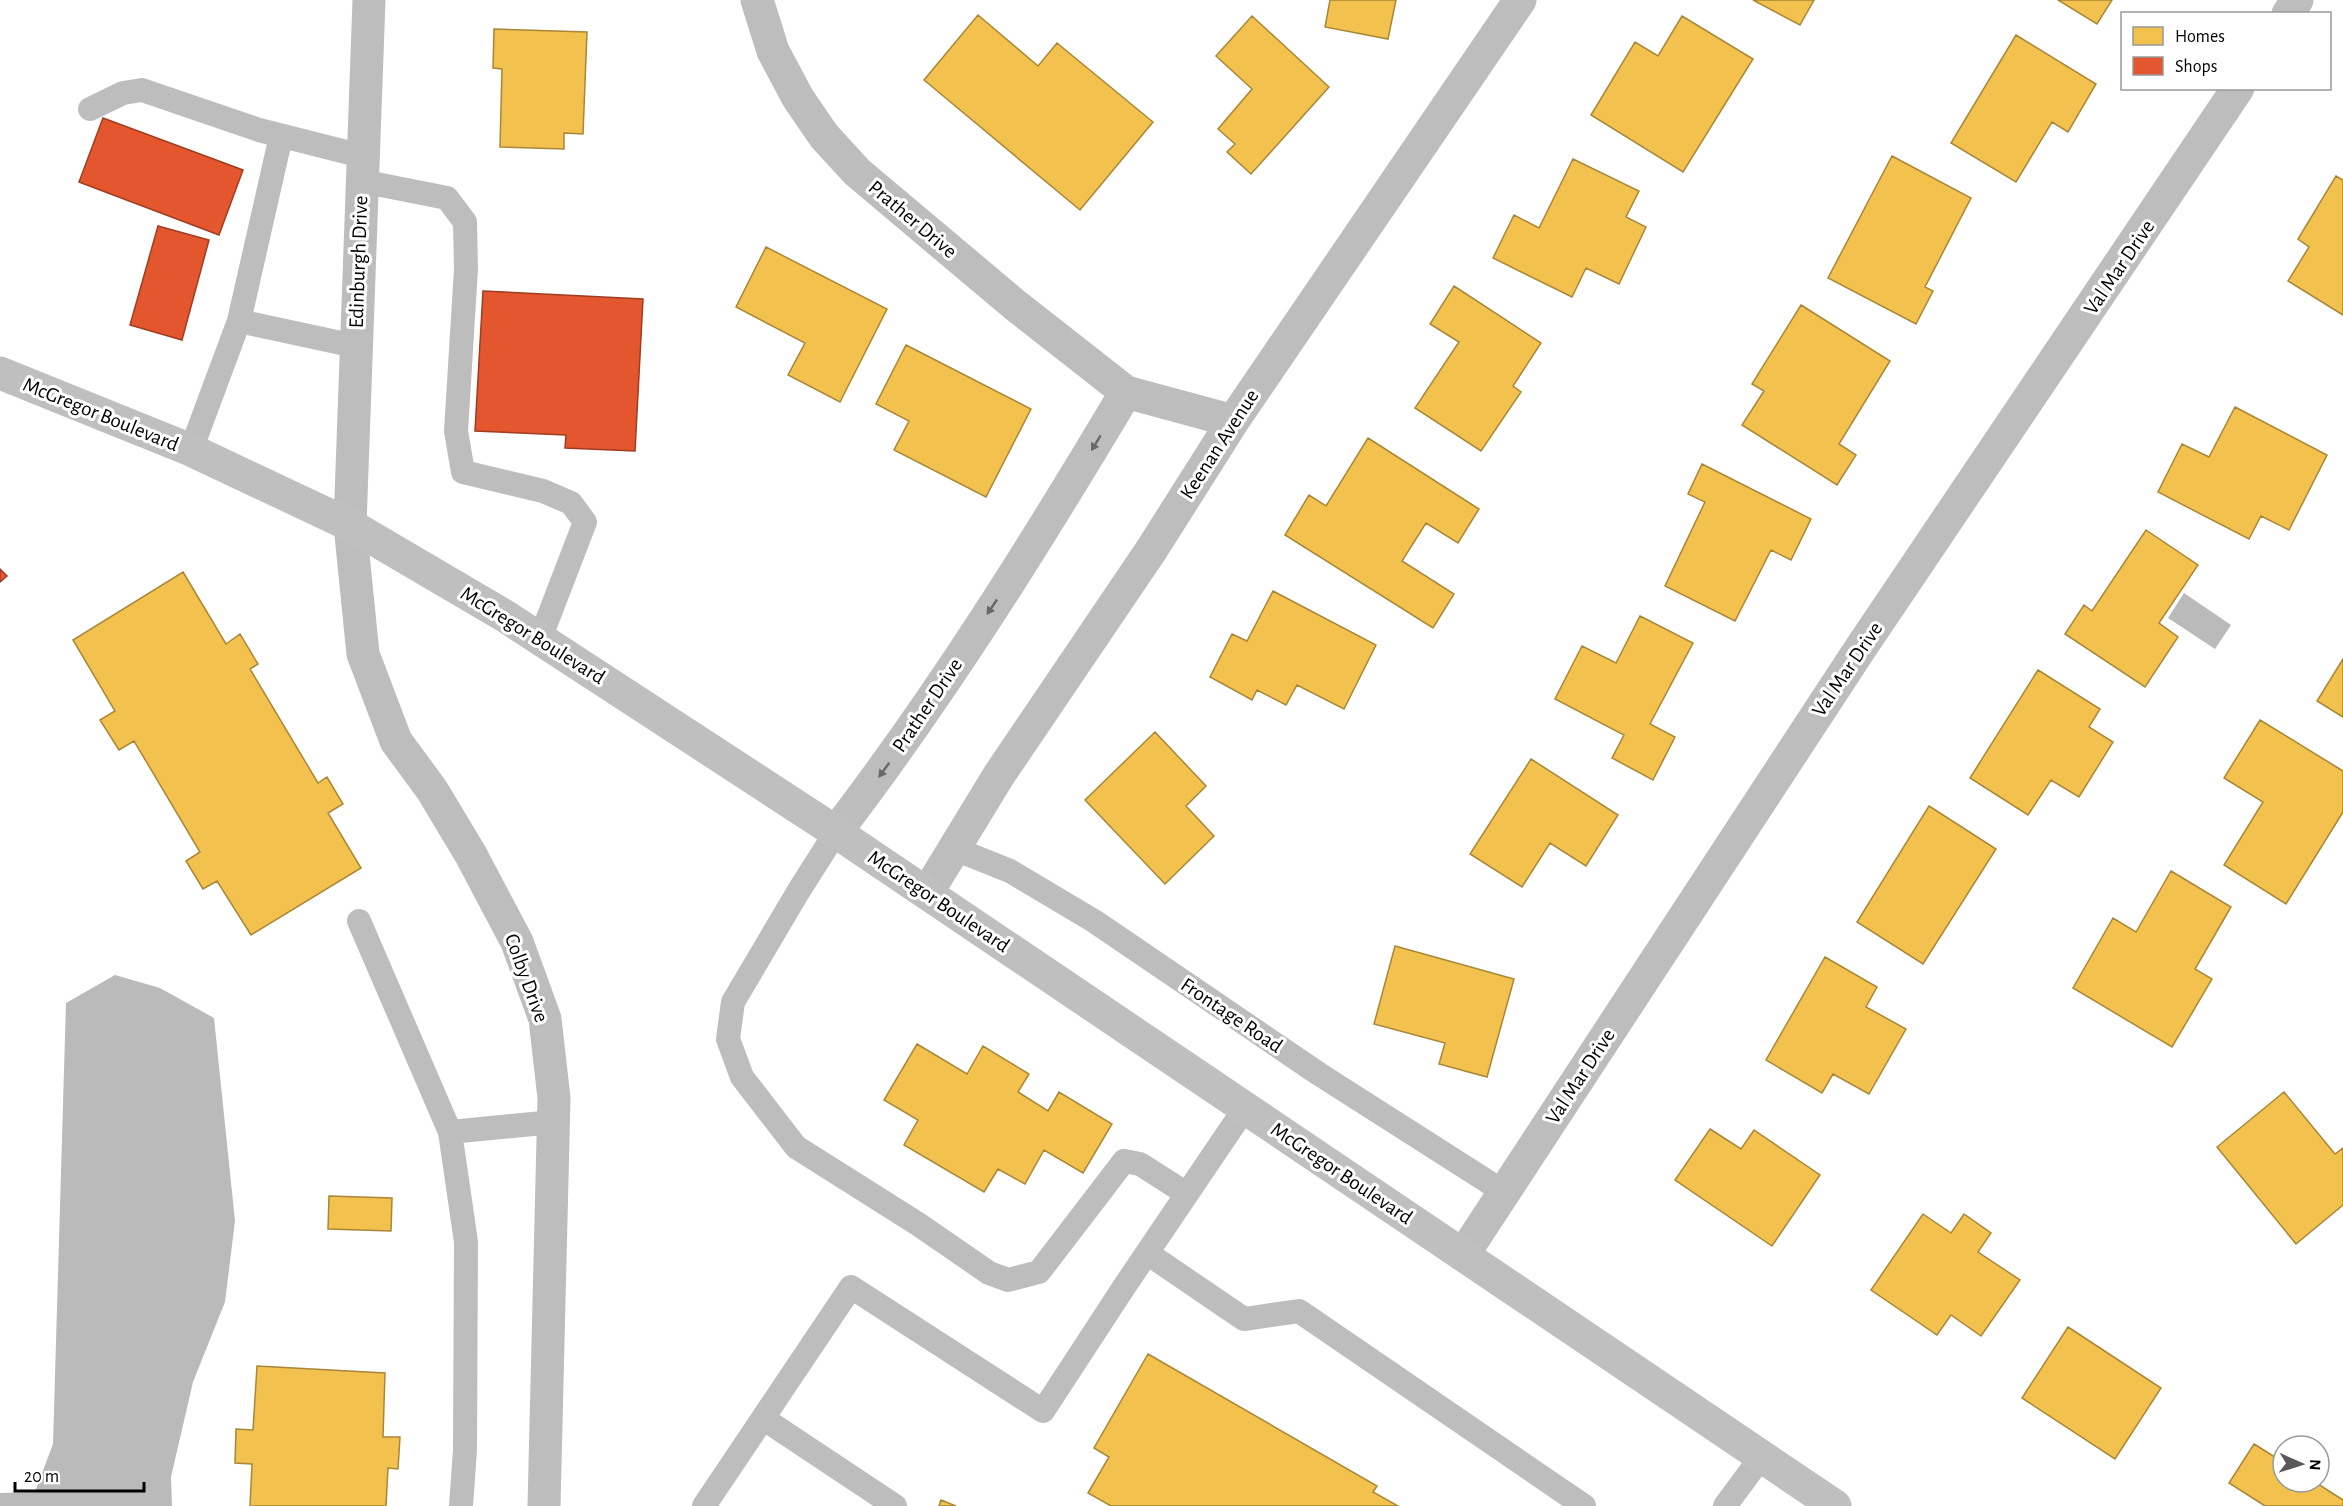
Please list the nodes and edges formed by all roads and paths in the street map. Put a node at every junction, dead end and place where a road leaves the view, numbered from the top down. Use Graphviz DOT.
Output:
graph roads {
  1 [pos="369,0"];
  2 [pos="757,0"];
  3 [pos="1520,0"];
  4 [pos="2237,90"];
  5 [pos="90,109"];
  6 [pos="281,136"];
  7 [pos="362,168"];
  8 [pos="239,321"];
  9 [pos="355,346"];
  10 [pos="0,373"];
  11 [pos="1126,392"];
  12 [pos="1233,421"];
  13 [pos="191,450"];
  14 [pos="350,525"];
  15 [pos="540,639"];
  16 [pos="836,832"];
  17 [pos="955,849"];
  18 [pos="927,893"];
  19 [pos="359,921"];
  20 [pos="1245,1108"];
  21 [pos="553,1122"];
  22 [pos="450,1132"];
  23 [pos="1504,1192"];
  24 [pos="1187,1194"];
  25 [pos="1147,1253"];
  26 [pos="1463,1255"];
  27 [pos="764,1419"];
  28 [pos="1762,1456"];
  29 [pos="461,1506"];
  30 [pos="544,1506"];
  31 [pos="704,1506"];
  32 [pos="895,1506"];
  33 [pos="1584,1506"];
  34 [pos="1725,1506"];
  35 [pos="1835,1506"];
  1 -- 7 [label="street, Edinburgh Drive"];
  2 -- 11 [label="street, Prather Drive"];
  3 -- 12 [label="street, Keenan Avenue"];
  4 -- 23 [label="street, Val Mar Drive"];
  5 -- 6 [label="lane"];
  6 -- 7 [label="lane"];
  6 -- 8 [label="lane"];
  7 -- 9 [label="street, Edinburgh Drive"];
  7 -- 15 [label="lane"];
  8 -- 9 [label="lane"];
  8 -- 13 [label="lane"];
  9 -- 14 [label="street, Edinburgh Drive"];
  10 -- 13 [label="main road, McGregor Boulevard"];
  11 -- 12 [label="street, Prather Drive"];
  11 -- 16 [label="street, Prather Drive, one-way"];
  12 -- 17 [label="street, Keenan Avenue"];
  13 -- 14 [label="main road, McGregor Boulevard"];
  14 -- 15 [label="main road, McGregor Boulevard"];
  14 -- 21 [label="street, Colby Drive"];
  15 -- 16 [label="main road, McGregor Boulevard"];
  16 -- 18 [label="main road, McGregor Boulevard"];
  16 -- 24 [label="lane"];
  17 -- 18 [label="street, Keenan Avenue"];
  17 -- 23 [label="lane, Frontage Road"];
  18 -- 20 [label="main road, McGregor Boulevard"];
  19 -- 22 [label="lane"];
  20 -- 24 [label="lane"];
  20 -- 26 [label="main road, McGregor Boulevard"];
  21 -- 22 [label="lane"];
  21 -- 30 [label="street, Colby Drive"];
  22 -- 29 [label="lane"];
  23 -- 26 [label="street, Val Mar Drive"];
  24 -- 25 [label="lane"];
  25 -- 27 [label="lane"];
  25 -- 33 [label="lane"];
  26 -- 28 [label="main road, McGregor Boulevard"];
  27 -- 31 [label="lane"];
  27 -- 32 [label="lane"];
  28 -- 34 [label="lane"];
  28 -- 35 [label="main road, McGregor Boulevard"];
}
